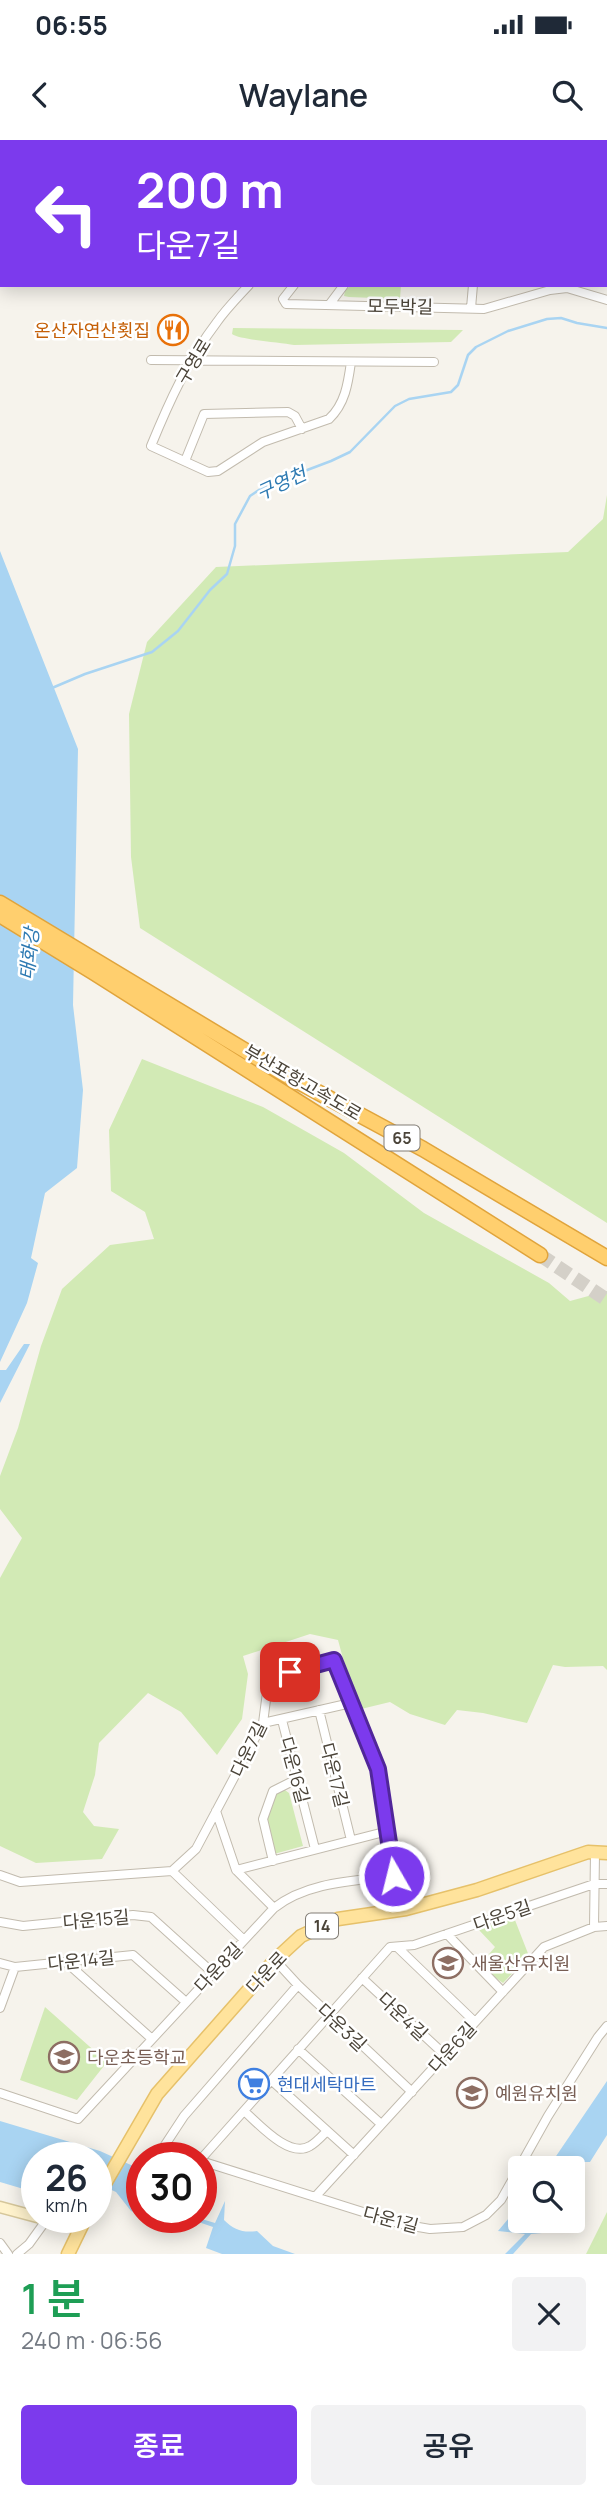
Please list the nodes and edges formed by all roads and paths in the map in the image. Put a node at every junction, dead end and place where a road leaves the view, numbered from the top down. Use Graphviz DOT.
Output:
graph roads {
  1 [pos="247,287"];
  2 [pos="292,287"];
  3 [pos="342,287"];
  4 [pos="473,287"];
  5 [pos="591,287"];
  6 [pos="590,296"];
  7 [pos="607,300"];
  8 [pos="329,305"];
  9 [pos="471,308"];
  10 [pos="151,360"];
  11 [pos="191,360"];
  12 [pos="351,362"];
  13 [pos="433,362"];
  14 [pos="302,429"];
  15 [pos="185,461"];
  16 [pos="0,903"];
  17 [pos="0,915"];
  18 [pos="194,1027"];
  19 [pos="540,1255"];
  20 [pos="607,1258"];
  21 [pos="351,1703"];
  22 [pos="319,1710"];
  23 [pos="282,1720"];
  24 [pos="263,1723"];
  25 [pos="297,1779"];
  26 [pos="216,1811"];
  27 [pos="388,1831"];
  28 [pos="351,1840"];
  29 [pos="315,1849"];
  30 [pos="601,1853"];
  31 [pos="273,1861"];
  32 [pos="236,1870"];
  33 [pos="172,1871"];
  34 [pos="0,1875"];
  35 [pos="394,1876"];
  36 [pos="594,1884"];
  37 [pos="607,1884"];
  38 [pos="274,1908"];
  39 [pos="402,1909"];
  40 [pos="0,1922"];
  41 [pos="594,1927"];
  42 [pos="607,1927"];
  43 [pos="447,1934"];
  44 [pos="244,1940"];
  45 [pos="397,1947"];
  46 [pos="275,1960"];
  47 [pos="0,1962"];
  48 [pos="66,1962"];
  49 [pos="15,1967"];
  50 [pos="213,1973"];
  51 [pos="362,1978"];
  52 [pos="298,1986"];
  53 [pos="503,1992"];
  54 [pos="186,2002"];
  55 [pos="0,2008"];
  56 [pos="328,2014"];
  57 [pos="475,2022"];
  58 [pos="607,2026"];
  59 [pos="152,2039"];
  60 [pos="298,2049"];
  61 [pos="445,2055"];
  62 [pos="271,2080"];
  63 [pos="412,2092"];
  64 [pos="0,2093"];
  65 [pos="244,2111"];
  66 [pos="382,2124"];
  67 [pos="327,2131"];
  68 [pos="167,2142"];
  69 [pos="217,2142"];
  70 [pos="354,2155"];
  71 [pos="217,2165"];
  72 [pos="112,2171"];
  73 [pos="315,2197"];
  74 [pos="0,2207"];
  75 [pos="21,2213"];
  76 [pos="34,2233"];
  77 [pos="77,2233"];
  78 [pos="0,2243"];
  79 [pos="8,2254"];
  80 [pos="18,2254"];
  81 [pos="68,2254"];
  1 -- 11 [label="street, 구영로"];
  2 -- 8 [label="street, 모두박길"];
  3 -- 8 [label="street, 모두박길"];
  4 -- 9 [label="street"];
  5 -- 6 [label="street"];
  6 -- 7 [label="street, 모두박길"];
  6 -- 9 [label="street, 모두박길"];
  8 -- 9 [label="street, 모두박길"];
  10 -- 11 [label="street"];
  11 -- 12 [label="street"];
  11 -- 15 [label="street, 구영로"];
  12 -- 13 [label="street"];
  12 -- 14 [label="street"];
  14 -- 15 [label="street"];
  14 -- 15 [label="street"];
  16 -- 18 [label="highway, 부산포항고속도로 / 65"];
  17 -- 18 [label="highway, 부산포항고속도로 / 65"];
  18 -- 19 [label="highway, 부산포항고속도로 / 65"];
  18 -- 20 [label="highway, 부산포항고속도로 / 65"];
  21 -- 22 [label="street, 다운16길"];
  21 -- 24 [label="street, 다운7길"];
  21 -- 27 [label="street, 다운7길"];
  22 -- 23 [label="street, 다운16길"];
  22 -- 28 [label="street, 다운17길"];
  23 -- 24 [label="street"];
  23 -- 25 [label="street, 다운16길"];
  24 -- 26 [label="street, 다운7길"];
  25 -- 29 [label="street, 다운16길"];
  25 -- 31 [label="street"];
  26 -- 32 [label="street"];
  26 -- 33 [label="street, 다운7길"];
  27 -- 28 [label="street"];
  27 -- 35 [label="street, 다운7길"];
  28 -- 29 [label="street"];
  29 -- 31 [label="street"];
  30 -- 36 [label="street"];
  30 -- 39 [label="main road, 다운로 / 14"];
  31 -- 32 [label="street"];
  32 -- 38 [label="street"];
  33 -- 34 [label="street"];
  33 -- 44 [label="street"];
  35 -- 38 [label="street, 다운8길"];
  35 -- 39 [label="street, 다운7길"];
  36 -- 37 [label="street, 다운5길"];
  36 -- 41 [label="street"];
  36 -- 43 [label="street, 다운5길"];
  38 -- 44 [label="street, 다운8길"];
  39 -- 46 [label="main road, 다운로 / 14"];
  40 -- 50 [label="street, 다운15길"];
  41 -- 42 [label="street, 다운6길"];
  41 -- 53 [label="street, 다운6길"];
  43 -- 45 [label="street, 다운5길"];
  43 -- 53 [label="street"];
  44 -- 50 [label="street, 다운8길"];
  45 -- 51 [label="street, 다운5길"];
  45 -- 57 [label="street"];
  46 -- 52 [label="street, 다운3길"];
  46 -- 72 [label="main road, 다운로 / 14"];
  47 -- 49 [label="street, 다운14길"];
  48 -- 49 [label="street, 다운14길"];
  48 -- 54 [label="street, 다운14길"];
  48 -- 59 [label="street"];
  49 -- 55 [label="street"];
  50 -- 54 [label="street, 다운8길"];
  51 -- 56 [label="street, 다운5길"];
  51 -- 61 [label="street, 다운4길"];
  52 -- 56 [label="street, 다운3길"];
  52 -- 68 [label="street"];
  53 -- 57 [label="street, 다운6길"];
  54 -- 59 [label="street, 다운8길"];
  56 -- 60 [label="street, 다운5길"];
  56 -- 63 [label="street, 다운3길"];
  57 -- 61 [label="street, 다운6길"];
  58 -- 73 [label="street, 다운1길"];
  59 -- 64 [label="street, 다운8길"];
  60 -- 62 [label="street, 다운5길"];
  60 -- 66 [label="street"];
  61 -- 63 [label="street, 다운6길"];
  62 -- 65 [label="street, 다운5길"];
  62 -- 67 [label="street"];
  63 -- 66 [label="street, 다운6길"];
  65 -- 67 [label="street"];
  65 -- 69 [label="street, 다운5길"];
  66 -- 70 [label="street, 다운6길"];
  67 -- 70 [label="street"];
  70 -- 73 [label="street, 다운6길"];
  71 -- 73 [label="street, 다운1길"];
  74 -- 75 [label="street"];
  76 -- 80 [label="street"];
  77 -- 81 [label="main road"];
  78 -- 79 [label="street"];
}
